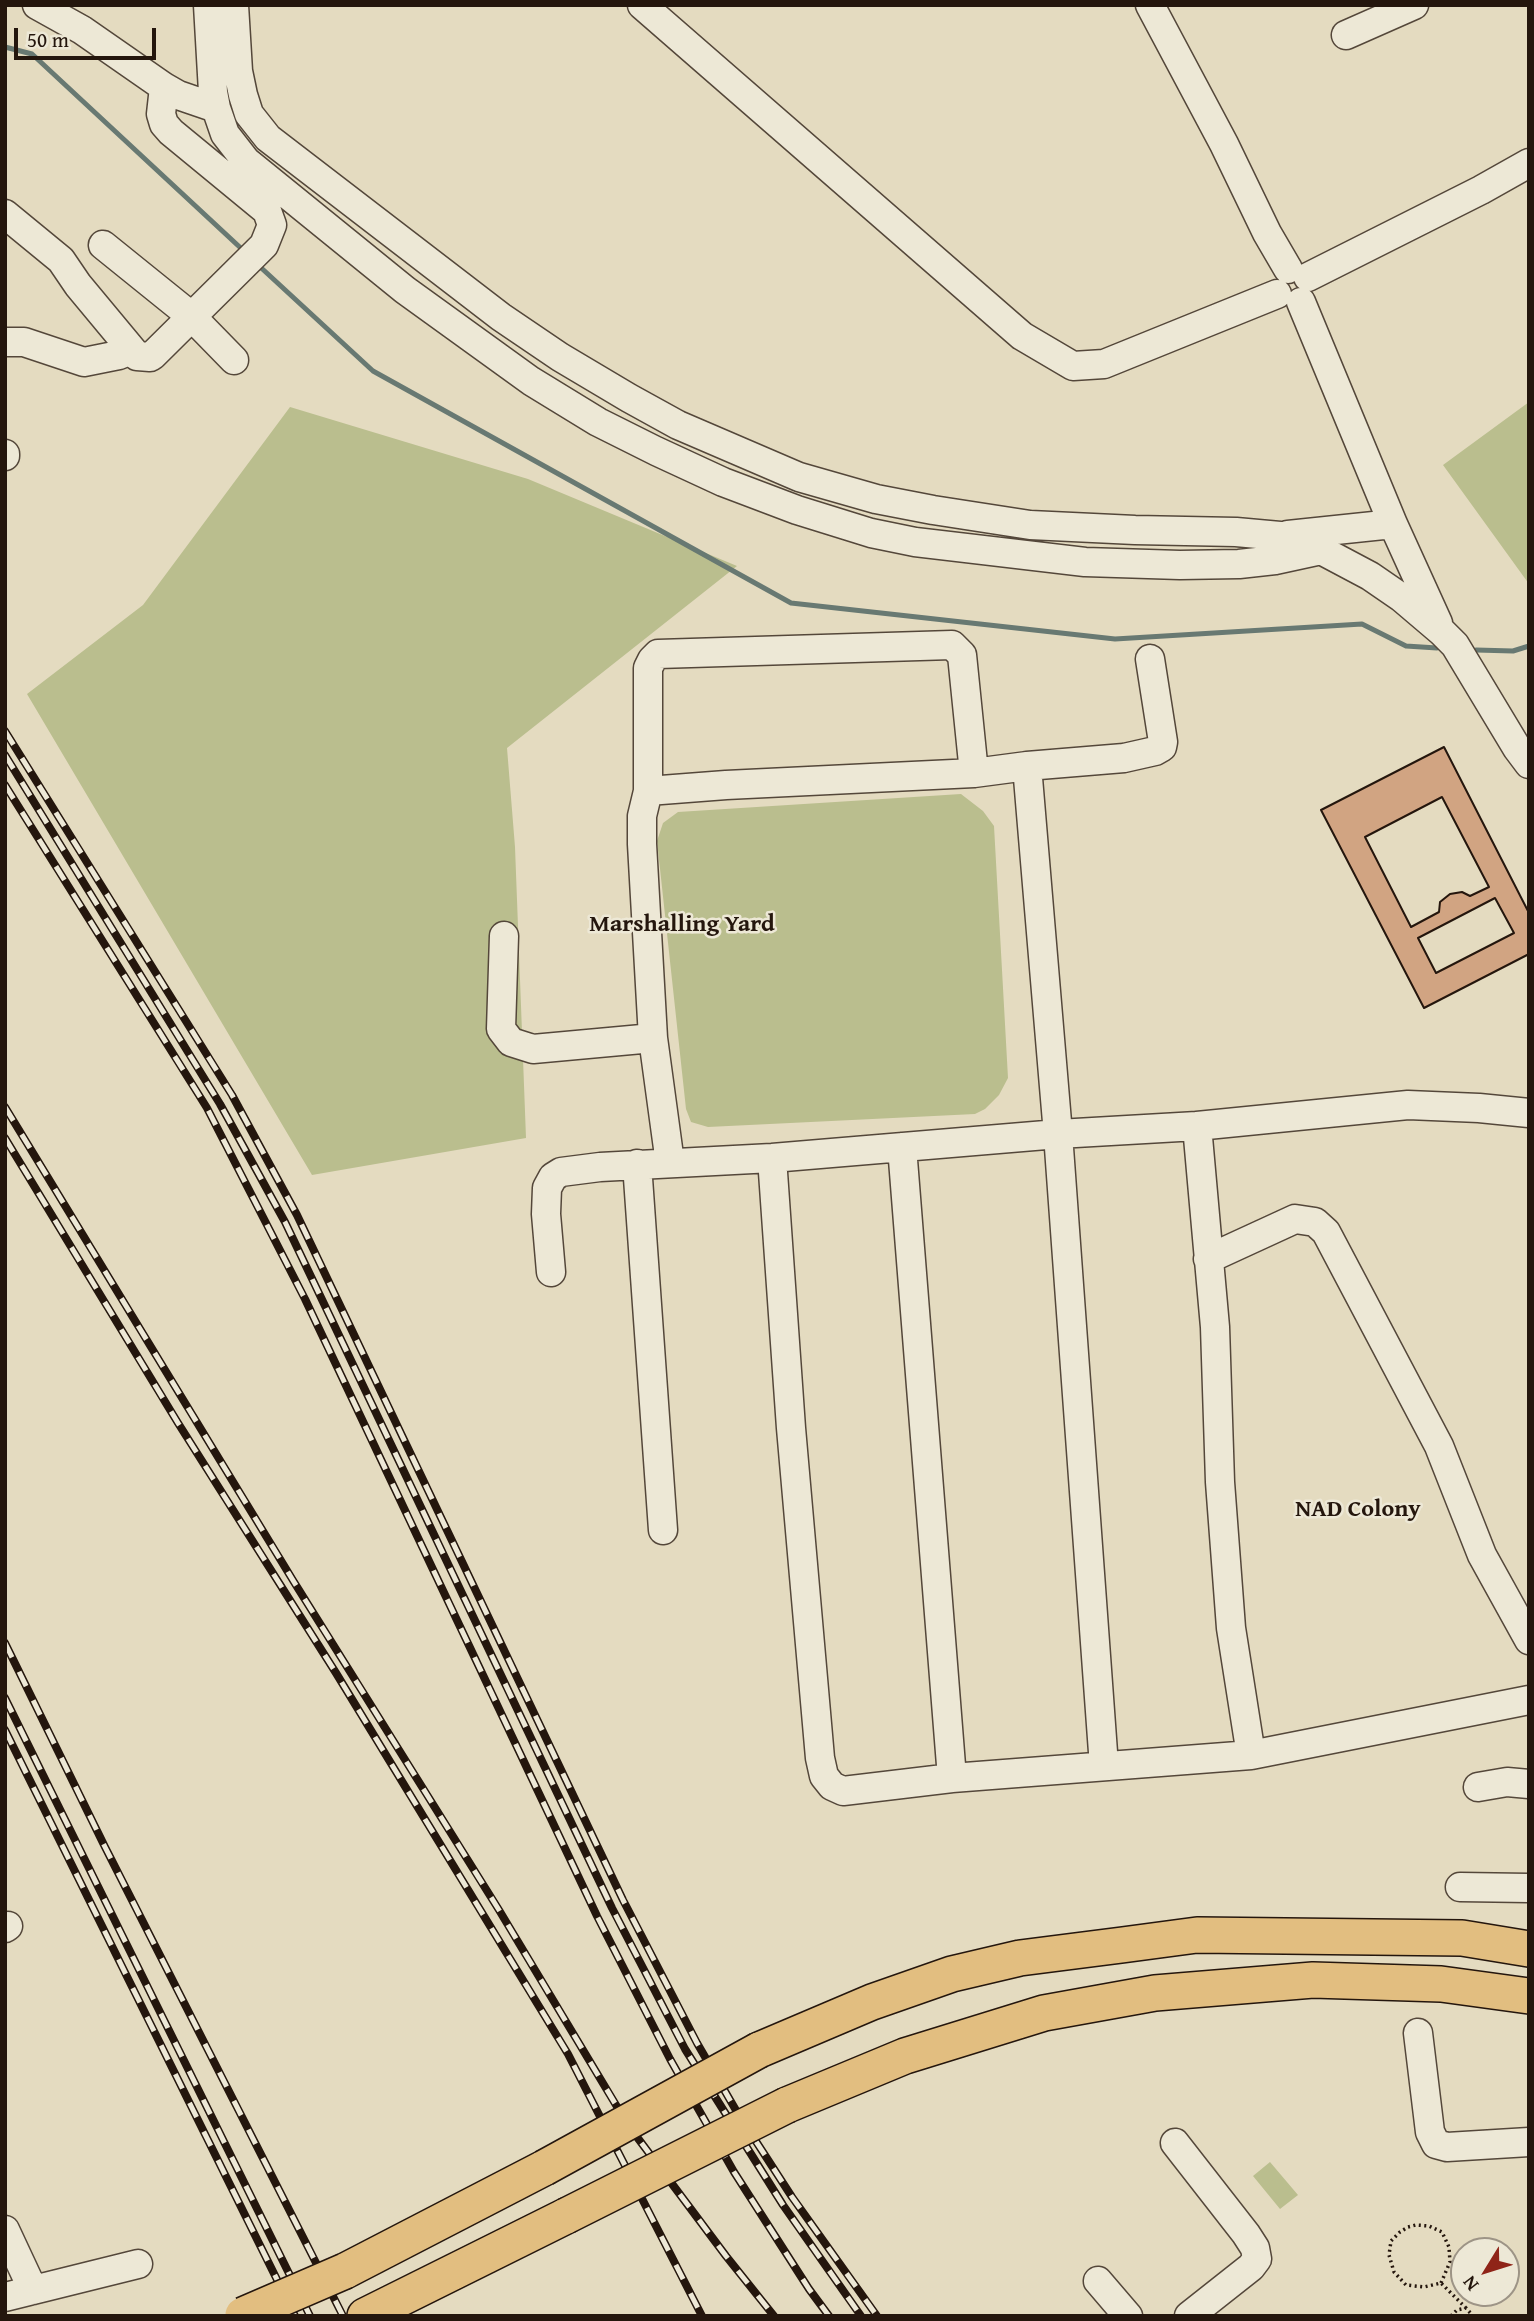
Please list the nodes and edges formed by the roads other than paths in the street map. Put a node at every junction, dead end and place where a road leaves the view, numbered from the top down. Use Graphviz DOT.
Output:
graph roads {
  1 [pos="37,5"];
  2 [pos="208,5"];
  3 [pos="234,5"];
  4 [pos="642,5"];
  5 [pos="1150,5"];
  6 [pos="1414,5"];
  7 [pos="1346,35"];
  8 [pos="164,87"];
  9 [pos="216,108"];
  10 [pos="1529,163"];
  11 [pos="5,214"];
  12 [pos="103,245"];
  13 [pos="1294,285"];
  14 [pos="191,316"];
  15 [pos="5,342"];
  16 [pos="131,350"];
  17 [pos="234,360"];
  18 [pos="1393,524"];
  19 [pos="1280,536"];
  20 [pos="1321,550"];
  21 [pos="1442,632"];
  22 [pos="1150,659"];
  23 [pos="1523,756"];
  24 [pos="1027,766"];
  25 [pos="974,773"];
  26 [pos="1529,776"];
  27 [pos="648,791"];
  28 [pos="504,936"];
  29 [pos="653,1038"];
  30 [pos="1529,1113"];
  31 [pos="1197,1126"];
  32 [pos="1058,1134"];
  33 [pos="902,1147"];
  34 [pos="772,1158"];
  35 [pos="670,1163"];
  36 [pos="637,1164"];
  37 [pos="1208,1259"];
  38 [pos="551,1272"];
  39 [pos="663,1530"];
  40 [pos="1529,1640"];
  41 [pos="1529,1700"];
  42 [pos="1251,1755"];
  43 [pos="1104,1766"];
  44 [pos="953,1778"];
  45 [pos="1529,1784"];
  46 [pos="1478,1787"];
  47 [pos="1460,1887"];
  48 [pos="1529,1888"];
  49 [pos="1529,1949"];
  50 [pos="1529,1996"];
  51 [pos="1418,2033"];
  52 [pos="1529,2142"];
  53 [pos="1175,2143"];
  54 [pos="5,2230"];
  55 [pos="138,2263"];
  56 [pos="1098,2281"];
  57 [pos="33,2290"];
  58 [pos="5,2297"];
  59 [pos="371,2313"];
  60 [pos="242,2315"];
  61 [pos="1128,2316"];
  62 [pos="1189,2316"];
  1 -- 8 [label="street"];
  2 -- 9 [label="street"];
  3 -- 19 [label="street"];
  4 -- 13 [label="street"];
  5 -- 13 [label="street"];
  6 -- 7 [label="street"];
  8 -- 9 [label="street"];
  8 -- 14 [label="street"];
  9 -- 20 [label="street"];
  10 -- 13 [label="street"];
  11 -- 16 [label="street"];
  12 -- 14 [label="street"];
  13 -- 18 [label="street"];
  14 -- 16 [label="street"];
  14 -- 17 [label="street"];
  15 -- 16 [label="street"];
  18 -- 19 [label="street"];
  18 -- 21 [label="street"];
  19 -- 20 [label="street"];
  20 -- 21 [label="street"];
  21 -- 23 [label="street"];
  22 -- 24 [label="street"];
  23 -- 26 [label="street"];
  24 -- 25 [label="street"];
  24 -- 32 [label="street"];
  25 -- 27 [label="street"];
  25 -- 27 [label="street"];
  27 -- 29 [label="street"];
  28 -- 29 [label="street"];
  29 -- 35 [label="street"];
  30 -- 31 [label="street"];
  31 -- 32 [label="street"];
  31 -- 37 [label="street"];
  32 -- 33 [label="street"];
  32 -- 43 [label="street"];
  33 -- 34 [label="street"];
  33 -- 44 [label="street"];
  34 -- 35 [label="street"];
  34 -- 44 [label="street"];
  35 -- 36 [label="street"];
  36 -- 38 [label="street"];
  36 -- 39 [label="street"];
  37 -- 40 [label="street"];
  37 -- 42 [label="street"];
  41 -- 42 [label="street"];
  42 -- 43 [label="street"];
  43 -- 44 [label="street"];
  45 -- 46 [label="street"];
  47 -- 48 [label="street"];
  49 -- 60 [label="main road, bridge"];
  50 -- 59 [label="main road, bridge"];
  51 -- 52 [label="street"];
  53 -- 62 [label="street"];
  54 -- 57 [label="street"];
  55 -- 57 [label="street"];
  56 -- 61 [label="street"];
  57 -- 58 [label="street"];
}
